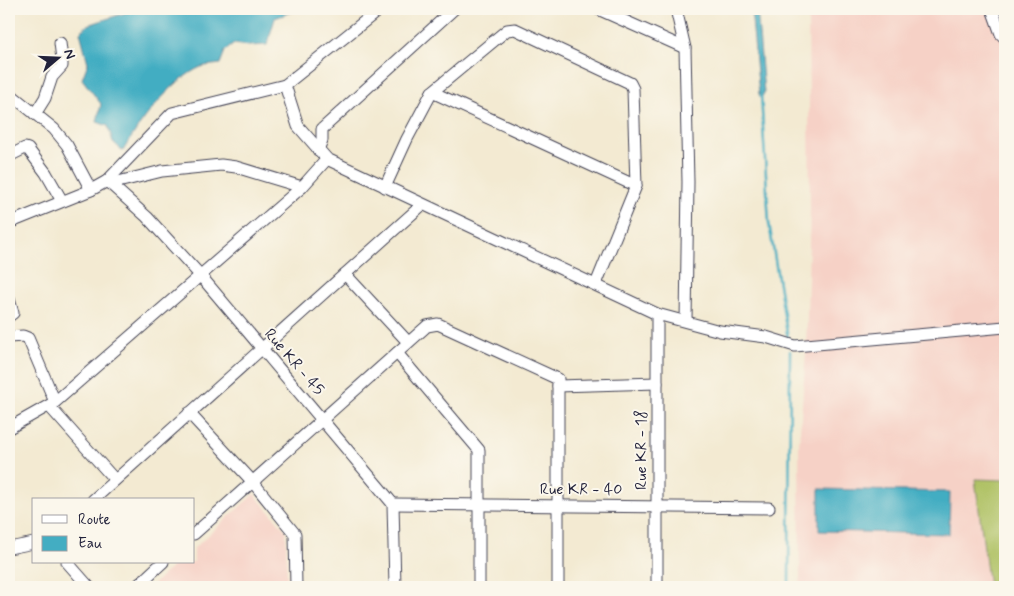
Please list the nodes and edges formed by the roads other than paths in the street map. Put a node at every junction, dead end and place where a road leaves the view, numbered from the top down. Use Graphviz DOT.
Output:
graph roads {
  1 [pos="380,9"];
  2 [pos="454,9"];
  3 [pos="598,9"];
  4 [pos="676,9"];
  5 [pos="992,9"];
  6 [pos="1005,38"];
  7 [pos="60,43"];
  8 [pos="685,48"];
  9 [pos="285,86"];
  10 [pos="432,92"];
  11 [pos="9,93"];
  12 [pos="36,114"];
  13 [pos="318,150"];
  14 [pos="9,156"];
  15 [pos="327,159"];
  16 [pos="108,183"];
  17 [pos="636,186"];
  18 [pos="302,187"];
  19 [pos="385,187"];
  20 [pos="91,190"];
  21 [pos="62,201"];
  22 [pos="422,205"];
  23 [pos="9,223"];
  24 [pos="345,274"];
  25 [pos="200,275"];
  26 [pos="596,284"];
  27 [pos="9,299"];
  28 [pos="657,314"];
  29 [pos="9,316"];
  30 [pos="686,321"];
  31 [pos="1005,327"];
  32 [pos="9,337"];
  33 [pos="408,342"];
  34 [pos="261,349"];
  35 [pos="397,353"];
  36 [pos="657,383"];
  37 [pos="558,386"];
  38 [pos="52,404"];
  39 [pos="189,413"];
  40 [pos="322,419"];
  41 [pos="9,428"];
  42 [pos="115,480"];
  43 [pos="252,481"];
  44 [pos="95,498"];
  45 [pos="393,504"];
  46 [pos="478,505"];
  47 [pos="558,505"];
  48 [pos="657,506"];
  49 [pos="769,508"];
  50 [pos="195,533"];
  51 [pos="32,543"];
  52 [pos="9,548"];
  53 [pos="69,564"];
  54 [pos="161,564"];
  55 [pos="89,587"];
  56 [pos="136,587"];
  57 [pos="296,587"];
  58 [pos="395,587"];
  59 [pos="479,587"];
  60 [pos="558,587"];
  61 [pos="657,587"];
  1 -- 9 [label="street"];
  2 -- 13 [label="street"];
  3 -- 8 [label="street"];
  4 -- 8 [label="street"];
  5 -- 6 [label="street"];
  7 -- 12 [label="street"];
  8 -- 30 [label="street"];
  9 -- 13 [label="street"];
  9 -- 16 [label="street"];
  10 -- 17 [label="street"];
  10 -- 17 [label="street"];
  10 -- 19 [label="street"];
  11 -- 12 [label="street"];
  12 -- 20 [label="street"];
  13 -- 15 [label="street"];
  14 -- 21 [label="street"];
  15 -- 18 [label="street"];
  15 -- 19 [label="street"];
  16 -- 18 [label="street"];
  16 -- 20 [label="street"];
  16 -- 25 [label="street, Rue KR - 45"];
  17 -- 26 [label="street"];
  18 -- 25 [label="street"];
  19 -- 22 [label="street"];
  20 -- 21 [label="street"];
  21 -- 23 [label="street"];
  22 -- 24 [label="street"];
  22 -- 26 [label="street"];
  24 -- 33 [label="street"];
  24 -- 34 [label="street"];
  25 -- 34 [label="street, Rue KR - 45"];
  25 -- 38 [label="street"];
  26 -- 28 [label="street"];
  27 -- 29 [label="street"];
  28 -- 30 [label="street"];
  28 -- 36 [label="street, Rue KR - 18"];
  30 -- 31 [label="street"];
  32 -- 38 [label="street"];
  33 -- 35 [label="street"];
  33 -- 37 [label="street"];
  34 -- 39 [label="street"];
  34 -- 40 [label="street, Rue KR - 45"];
  35 -- 40 [label="street"];
  35 -- 46 [label="street"];
  36 -- 37 [label="street"];
  36 -- 48 [label="street, Rue KR - 18"];
  37 -- 47 [label="street"];
  38 -- 41 [label="street"];
  38 -- 42 [label="street"];
  39 -- 42 [label="street"];
  39 -- 43 [label="street"];
  40 -- 43 [label="street"];
  40 -- 45 [label="street, Rue KR - 45"];
  42 -- 44 [label="street"];
  43 -- 50 [label="street"];
  43 -- 57 [label="street"];
  45 -- 46 [label="street, Rue KR - 40"];
  45 -- 58 [label="street"];
  46 -- 47 [label="street, Rue KR - 40"];
  46 -- 59 [label="street"];
  47 -- 48 [label="street, Rue KR - 40"];
  47 -- 60 [label="street"];
  48 -- 49 [label="street, Rue KR - 40"];
  48 -- 61 [label="street, Rue KR - 18"];
  51 -- 52 [label="street"];
  53 -- 55 [label="street"];
  54 -- 56 [label="street"];
}
